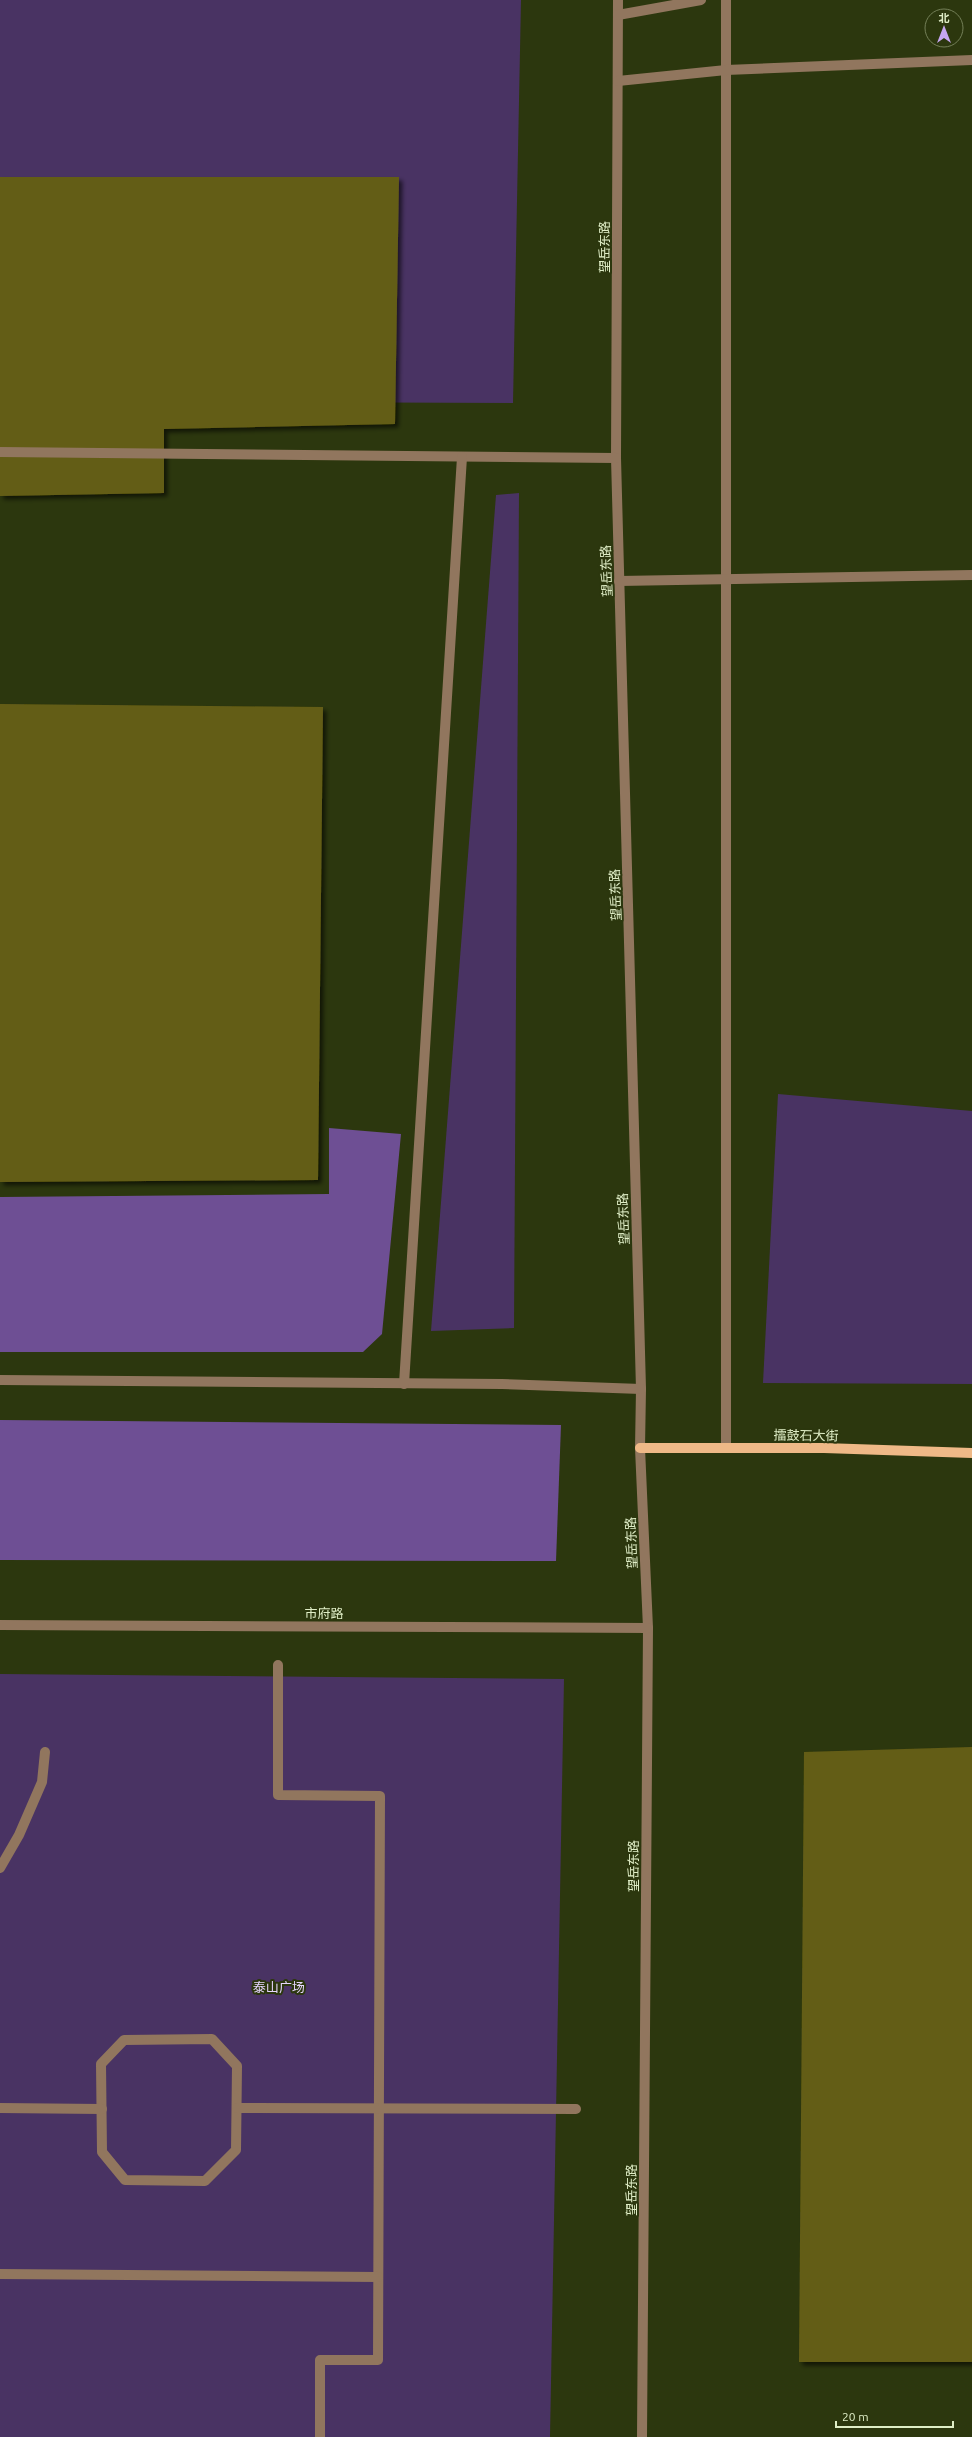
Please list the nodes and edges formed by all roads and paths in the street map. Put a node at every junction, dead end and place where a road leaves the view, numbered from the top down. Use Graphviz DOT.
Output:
graph roads {
  1 [pos="618,0"];
  2 [pos="701,0"];
  3 [pos="726,0"];
  4 [pos="618,14"];
  5 [pos="972,60"];
  6 [pos="726,70"];
  7 [pos="618,81"];
  8 [pos="0,452"];
  9 [pos="462,457"];
  10 [pos="616,458"];
  11 [pos="972,575"];
  12 [pos="619,581"];
  13 [pos="0,1380"];
  14 [pos="404,1384"];
  15 [pos="641,1389"];
  16 [pos="640,1448"];
  17 [pos="726,1448"];
  18 [pos="972,1453"];
  19 [pos="0,1625"];
  20 [pos="648,1628"];
  21 [pos="278,1665"];
  22 [pos="45,1752"];
  23 [pos="0,1868"];
  24 [pos="0,2108"];
  25 [pos="237,2108"];
  26 [pos="379,2108"];
  27 [pos="102,2109"];
  28 [pos="576,2109"];
  29 [pos="0,2274"];
  30 [pos="378,2277"];
  31 [pos="320,2437"];
  32 [pos="642,2437"];
  1 -- 4 [label="street, 望岳东路"];
  2 -- 4 [label="street"];
  3 -- 6 [label="street"];
  4 -- 7 [label="street, 望岳东路"];
  5 -- 6 [label="street"];
  6 -- 7 [label="street"];
  6 -- 17 [label="street"];
  7 -- 10 [label="street, 望岳东路"];
  8 -- 9 [label="street"];
  9 -- 10 [label="street"];
  9 -- 14 [label="street"];
  10 -- 12 [label="street, 望岳东路"];
  11 -- 12 [label="street"];
  12 -- 15 [label="street, 望岳东路"];
  13 -- 14 [label="street"];
  14 -- 15 [label="street"];
  15 -- 16 [label="street, 望岳东路"];
  16 -- 17 [label="main road, 擂鼓石大街"];
  16 -- 20 [label="street, 望岳东路"];
  17 -- 18 [label="main road, 擂鼓石大街"];
  19 -- 20 [label="street, 市府路"];
  20 -- 32 [label="street, 望岳东路"];
  21 -- 26 [label="street"];
  22 -- 23 [label="street"];
  24 -- 27 [label="street"];
  25 -- 26 [label="street"];
  25 -- 27 [label="street"];
  25 -- 27 [label="street"];
  26 -- 28 [label="street"];
  26 -- 30 [label="street"];
  29 -- 30 [label="street"];
  30 -- 31 [label="street"];
}
